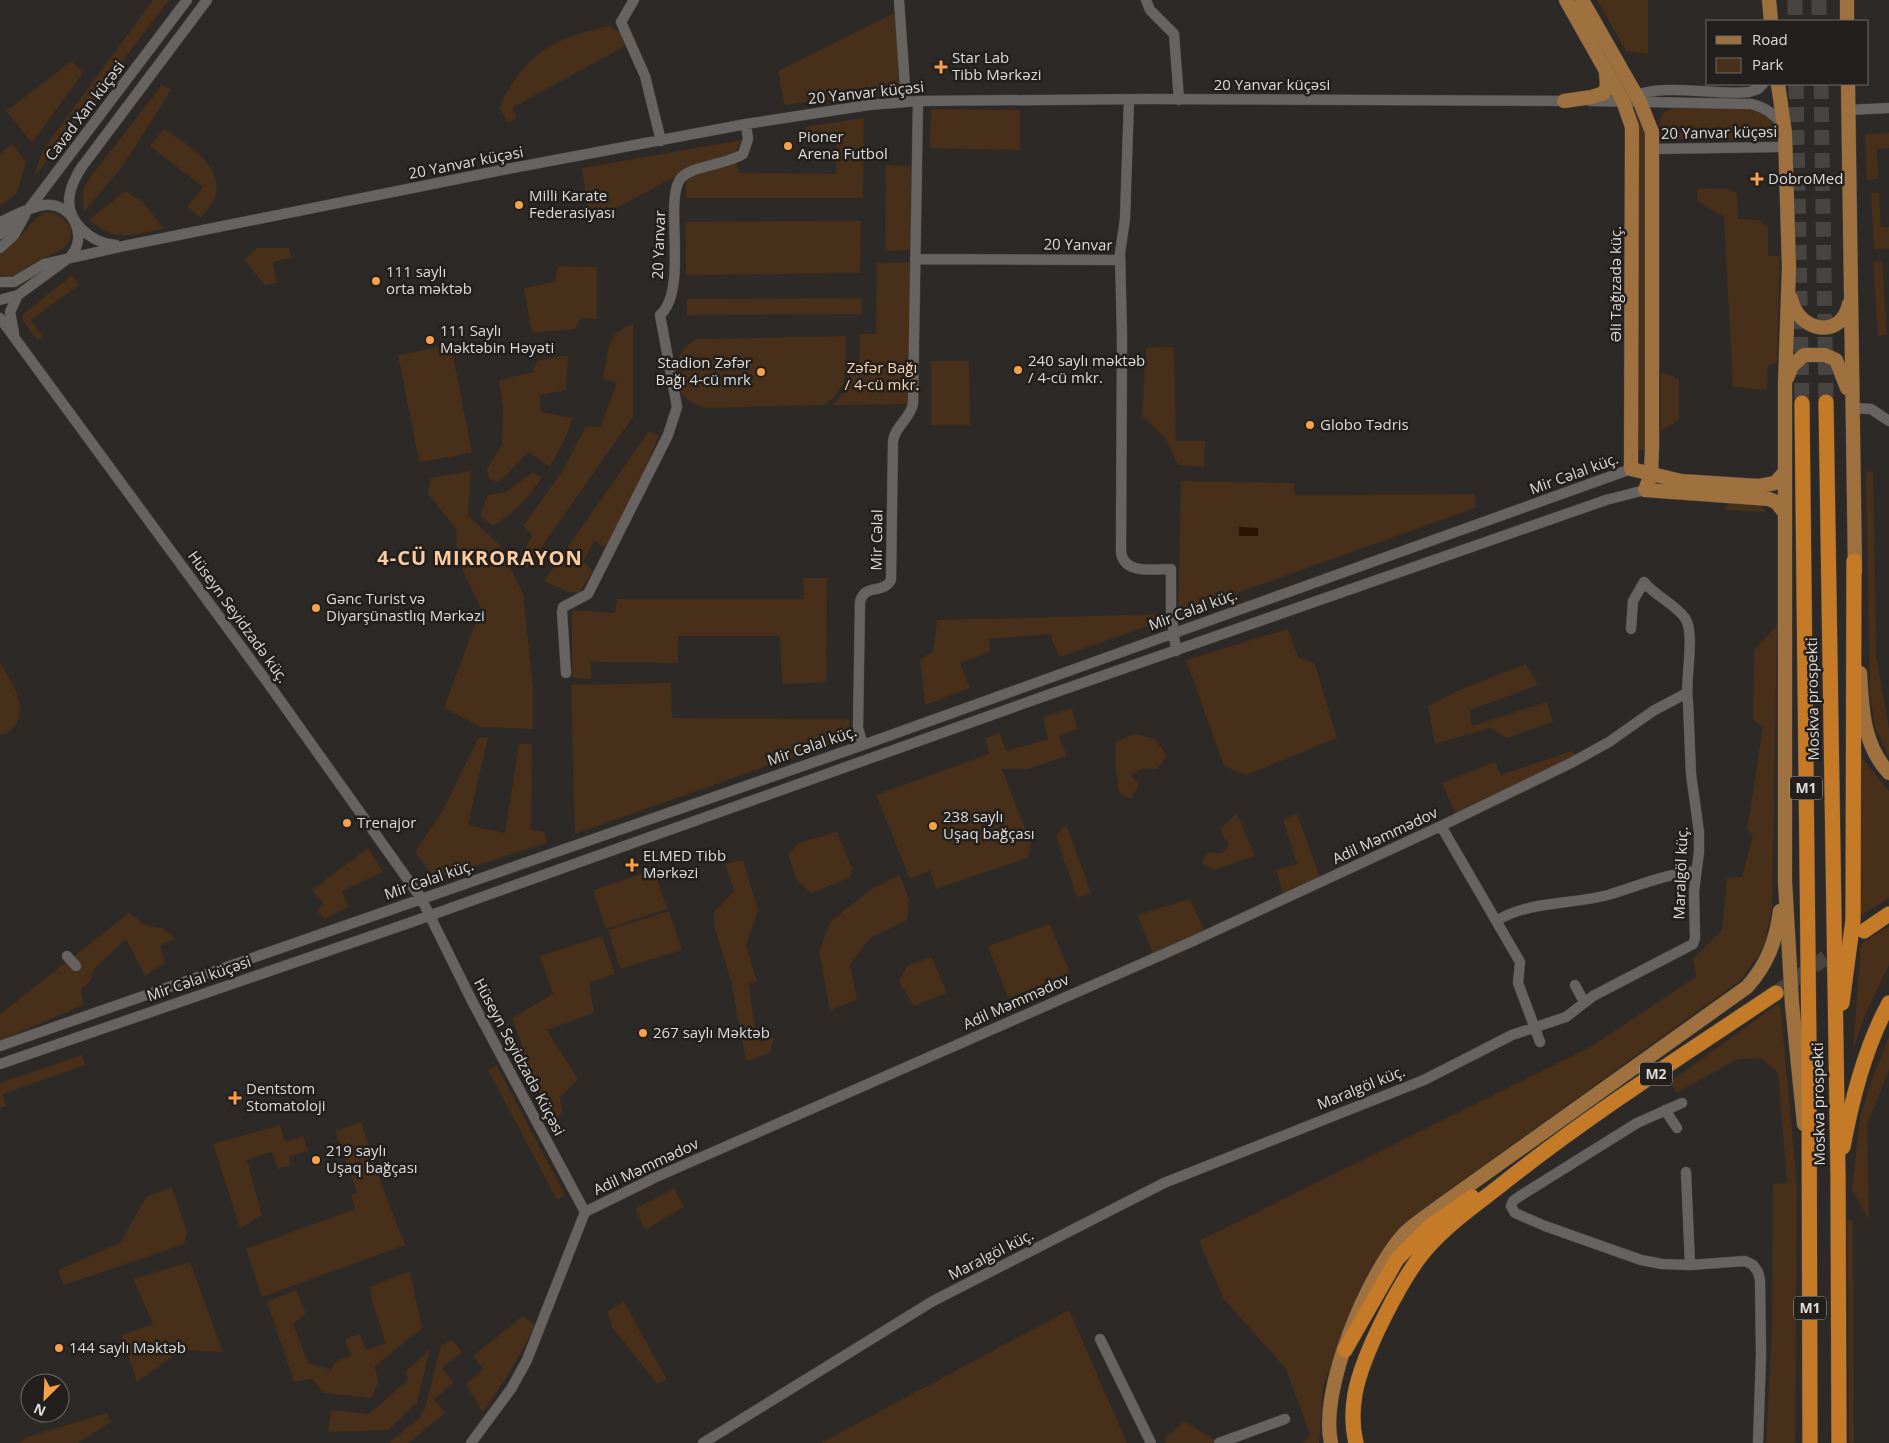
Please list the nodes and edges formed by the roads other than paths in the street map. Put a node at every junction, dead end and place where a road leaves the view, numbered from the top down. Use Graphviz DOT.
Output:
graph roads {
  1 [pos="187,0"];
  2 [pos="207,0"];
  3 [pos="634,0"];
  4 [pos="900,0"];
  5 [pos="1146,0"];
  6 [pos="1566,0"];
  7 [pos="1582,0"];
  8 [pos="1769,0"];
  9 [pos="1774,0"];
  10 [pos="1846,2"];
  11 [pos="1771,20"];
  12 [pos="1771,20"];
  13 [pos="1847,20"];
  14 [pos="1608,75"];
  15 [pos="1762,85"];
  16 [pos="1778,85"];
  17 [pos="1848,85"];
  18 [pos="1639,98"];
  19 [pos="1129,100"];
  20 [pos="1179,100"];
  21 [pos="906,101"];
  22 [pos="918,101"];
  23 [pos="1564,101"];
  24 [pos="1623,101"];
  25 [pos="1889,108"];
  26 [pos="1848,110"];
  27 [pos="746,124"];
  28 [pos="1784,129"];
  29 [pos="661,141"];
  30 [pos="1785,147"];
  31 [pos="1653,149"];
  32 [pos="28,210"];
  33 [pos="75,220"];
  34 [pos="0,222"];
  35 [pos="0,234"];
  36 [pos="124,246"];
  37 [pos="0,248"];
  38 [pos="70,257"];
  39 [pos="915,259"];
  40 [pos="1120,260"];
  41 [pos="0,282"];
  42 [pos="1789,282"];
  43 [pos="1851,292"];
  44 [pos="18,295"];
  45 [pos="1,300"];
  46 [pos="0,318"];
  47 [pos="16,339"];
  48 [pos="1784,383"];
  49 [pos="1826,402"];
  50 [pos="1802,403"];
  51 [pos="1852,408"];
  52 [pos="1889,421"];
  53 [pos="1631,450"];
  54 [pos="1652,452"];
  55 [pos="1631,469"];
  56 [pos="1785,472"];
  57 [pos="1651,475"];
  58 [pos="1645,490"];
  59 [pos="1785,513"];
  60 [pos="1478,524"];
  61 [pos="1484,542"];
  62 [pos="1854,561"];
  63 [pos="1631,629"];
  64 [pos="1173,633"];
  65 [pos="1176,651"];
  66 [pos="566,673"];
  67 [pos="1685,694"];
  68 [pos="863,744"];
  69 [pos="1889,773"];
  70 [pos="1441,826"];
  71 [pos="1696,871"];
  72 [pos="1785,881"];
  73 [pos="421,898"];
  74 [pos="429,914"];
  75 [pos="1889,914"];
  76 [pos="1496,921"];
  77 [pos="1864,931"];
  78 [pos="66,956"];
  79 [pos="76,966"];
  80 [pos="1575,985"];
  81 [pos="1776,993"];
  82 [pos="1584,1002"];
  83 [pos="1889,1002"];
  84 [pos="1534,1028"];
  85 [pos="1540,1042"];
  86 [pos="0,1046"];
  87 [pos="1835,1049"];
  88 [pos="0,1064"];
  89 [pos="1682,1103"];
  90 [pos="1665,1110"];
  91 [pos="1677,1128"];
  92 [pos="1536,1157"];
  93 [pos="1686,1172"];
  94 [pos="1809,1173"];
  95 [pos="1838,1176"];
  96 [pos="585,1212"];
  97 [pos="1690,1265"];
  98 [pos="1100,1339"];
  99 [pos="1345,1350"];
  100 [pos="1285,1419"];
  101 [pos="471,1443"];
  102 [pos="703,1443"];
  103 [pos="1151,1443"];
  104 [pos="1218,1443"];
  105 [pos="1331,1443"];
  106 [pos="1356,1443"];
  107 [pos="1758,1443"];
  108 [pos="1810,1443"];
  109 [pos="1839,1443"];
  1 -- 32 [label="street, Cavad Xan küçəsi"];
  2 -- 33 [label="street, Cavad Xan küçəsi"];
  3 -- 29 [label="street"];
  4 -- 21 [label="street"];
  5 -- 20 [label="street"];
  6 -- 14 [label="main road, Əli Tağızadə küç."];
  7 -- 18 [label="main road"];
  8 -- 11 [label="main road"];
  9 -- 12 [label="main road"];
  10 -- 13 [label="main road"];
  14 -- 23 [label="main road"];
  14 -- 24 [label="main road, Əli Tağızadə küç."];
  15 -- 18 [label="street"];
  16 -- 28 [label="main road"];
  17 -- 26 [label="main road"];
  18 -- 24 [label="street, 20 Yanvar küçəsi"];
  18 -- 28 [label="street"];
  18 -- 31 [label="main road"];
  19 -- 20 [label="street, 20 Yanvar küçəsi"];
  19 -- 22 [label="street, 20 Yanvar küçəsi"];
  19 -- 40 [label="street, 20 Yanvar"];
  20 -- 23 [label="street, 20 Yanvar küçəsi"];
  21 -- 22 [label="street, 20 Yanvar küçəsi"];
  21 -- 27 [label="street, 20 Yanvar küçəsi"];
  22 -- 39 [label="street"];
  23 -- 24 [label="street, 20 Yanvar küçəsi"];
  24 -- 53 [label="main road, Əli Tağızadə küç."];
  25 -- 26 [label="street"];
  26 -- 43 [label="main road"];
  27 -- 29 [label="street, 20 Yanvar küçəsi"];
  27 -- 66 [label="street, 20 Yanvar"];
  28 -- 30 [label="main road"];
  29 -- 36 [label="street, 20 Yanvar küçəsi"];
  30 -- 31 [label="street, 20 Yanvar küçəsi"];
  30 -- 42 [label="main road"];
  31 -- 54 [label="main road"];
  32 -- 33 [label="street"];
  32 -- 34 [label="street"];
  32 -- 35 [label="street, Cavad Xan küçəsi"];
  32 -- 37 [label="street"];
  33 -- 36 [label="street"];
  33 -- 38 [label="street, Cavad Xan küçəsi"];
  36 -- 38 [label="street, 20 Yanvar küçəsi"];
  38 -- 41 [label="street, 20 Yanvar küçəsi"];
  38 -- 44 [label="street"];
  39 -- 40 [label="street, 20 Yanvar"];
  39 -- 68 [label="street, Mir Cəlal"];
  40 -- 64 [label="street, 20 Yanvar"];
  42 -- 43 [label="main road"];
  42 -- 48 [label="main road, Moskva prospekti"];
  43 -- 51 [label="main road"];
  44 -- 45 [label="street"];
  44 -- 47 [label="street"];
  46 -- 47 [label="street, Hüseyn Seyidzadə küç."];
  47 -- 73 [label="street, Hüseyn Seyidzadə küç."];
  48 -- 51 [label="main road"];
  48 -- 56 [label="main road, Moskva prospekti"];
  49 -- 87 [label="highway, Moskva prospekti / M1"];
  50 -- 94 [label="highway, Moskva prospekti / M1"];
  51 -- 52 [label="street"];
  51 -- 62 [label="main road"];
  53 -- 54 [label="main road"];
  53 -- 55 [label="main road, Əli Tağızadə küç."];
  54 -- 57 [label="main road"];
  55 -- 57 [label="main road"];
  55 -- 58 [label="main road"];
  55 -- 60 [label="street, Mir Cəlal küç."];
  56 -- 57 [label="main road"];
  56 -- 59 [label="main road, Moskva prospekti"];
  57 -- 58 [label="main road"];
  58 -- 59 [label="main road"];
  58 -- 61 [label="street"];
  59 -- 72 [label="main road, Moskva prospekti"];
  60 -- 61 [label="street"];
  60 -- 64 [label="street, Mir Cəlal küç."];
  61 -- 65 [label="street"];
  62 -- 69 [label="main road"];
  62 -- 87 [label="highway"];
  63 -- 67 [label="street, Maralgöl küç."];
  64 -- 65 [label="street"];
  64 -- 68 [label="street, Mir Cəlal küç."];
  65 -- 74 [label="street"];
  67 -- 70 [label="street, Adil Məmmədov"];
  67 -- 71 [label="street, Maralgöl küç."];
  68 -- 73 [label="street, Mir Cəlal küç."];
  70 -- 76 [label="street"];
  70 -- 96 [label="street, Adil Məmmədov"];
  71 -- 76 [label="street"];
  71 -- 82 [label="street, Maralgöl küç."];
  72 -- 94 [label="main road"];
  72 -- 99 [label="main road"];
  73 -- 74 [label="street, Hüseyn Seyidzadə küç."];
  73 -- 86 [label="street, Mir Cəlal küç."];
  74 -- 88 [label="street, Mir Cəlal küçəsi"];
  74 -- 96 [label="street, Hüseyn Seyidzadə Küçəsi"];
  75 -- 77 [label="highway"];
  76 -- 84 [label="street"];
  78 -- 79 [label="street"];
  80 -- 82 [label="street"];
  81 -- 92 [label="highway, M2"];
  82 -- 84 [label="street, Maralgöl küç."];
  83 -- 95 [label="highway"];
  84 -- 85 [label="street"];
  84 -- 102 [label="street, Maralgöl küç."];
  87 -- 95 [label="highway, Moskva prospekti / M1"];
  89 -- 90 [label="street"];
  90 -- 91 [label="street"];
  90 -- 97 [label="street"];
  92 -- 99 [label="highway"];
  92 -- 106 [label="highway"];
  93 -- 97 [label="street"];
  94 -- 108 [label="highway, M1"];
  95 -- 109 [label="highway, M1"];
  96 -- 101 [label="street, Adil Məmmədov"];
  97 -- 107 [label="street"];
  98 -- 103 [label="street"];
  99 -- 105 [label="main road"];
  100 -- 104 [label="street"];
}
